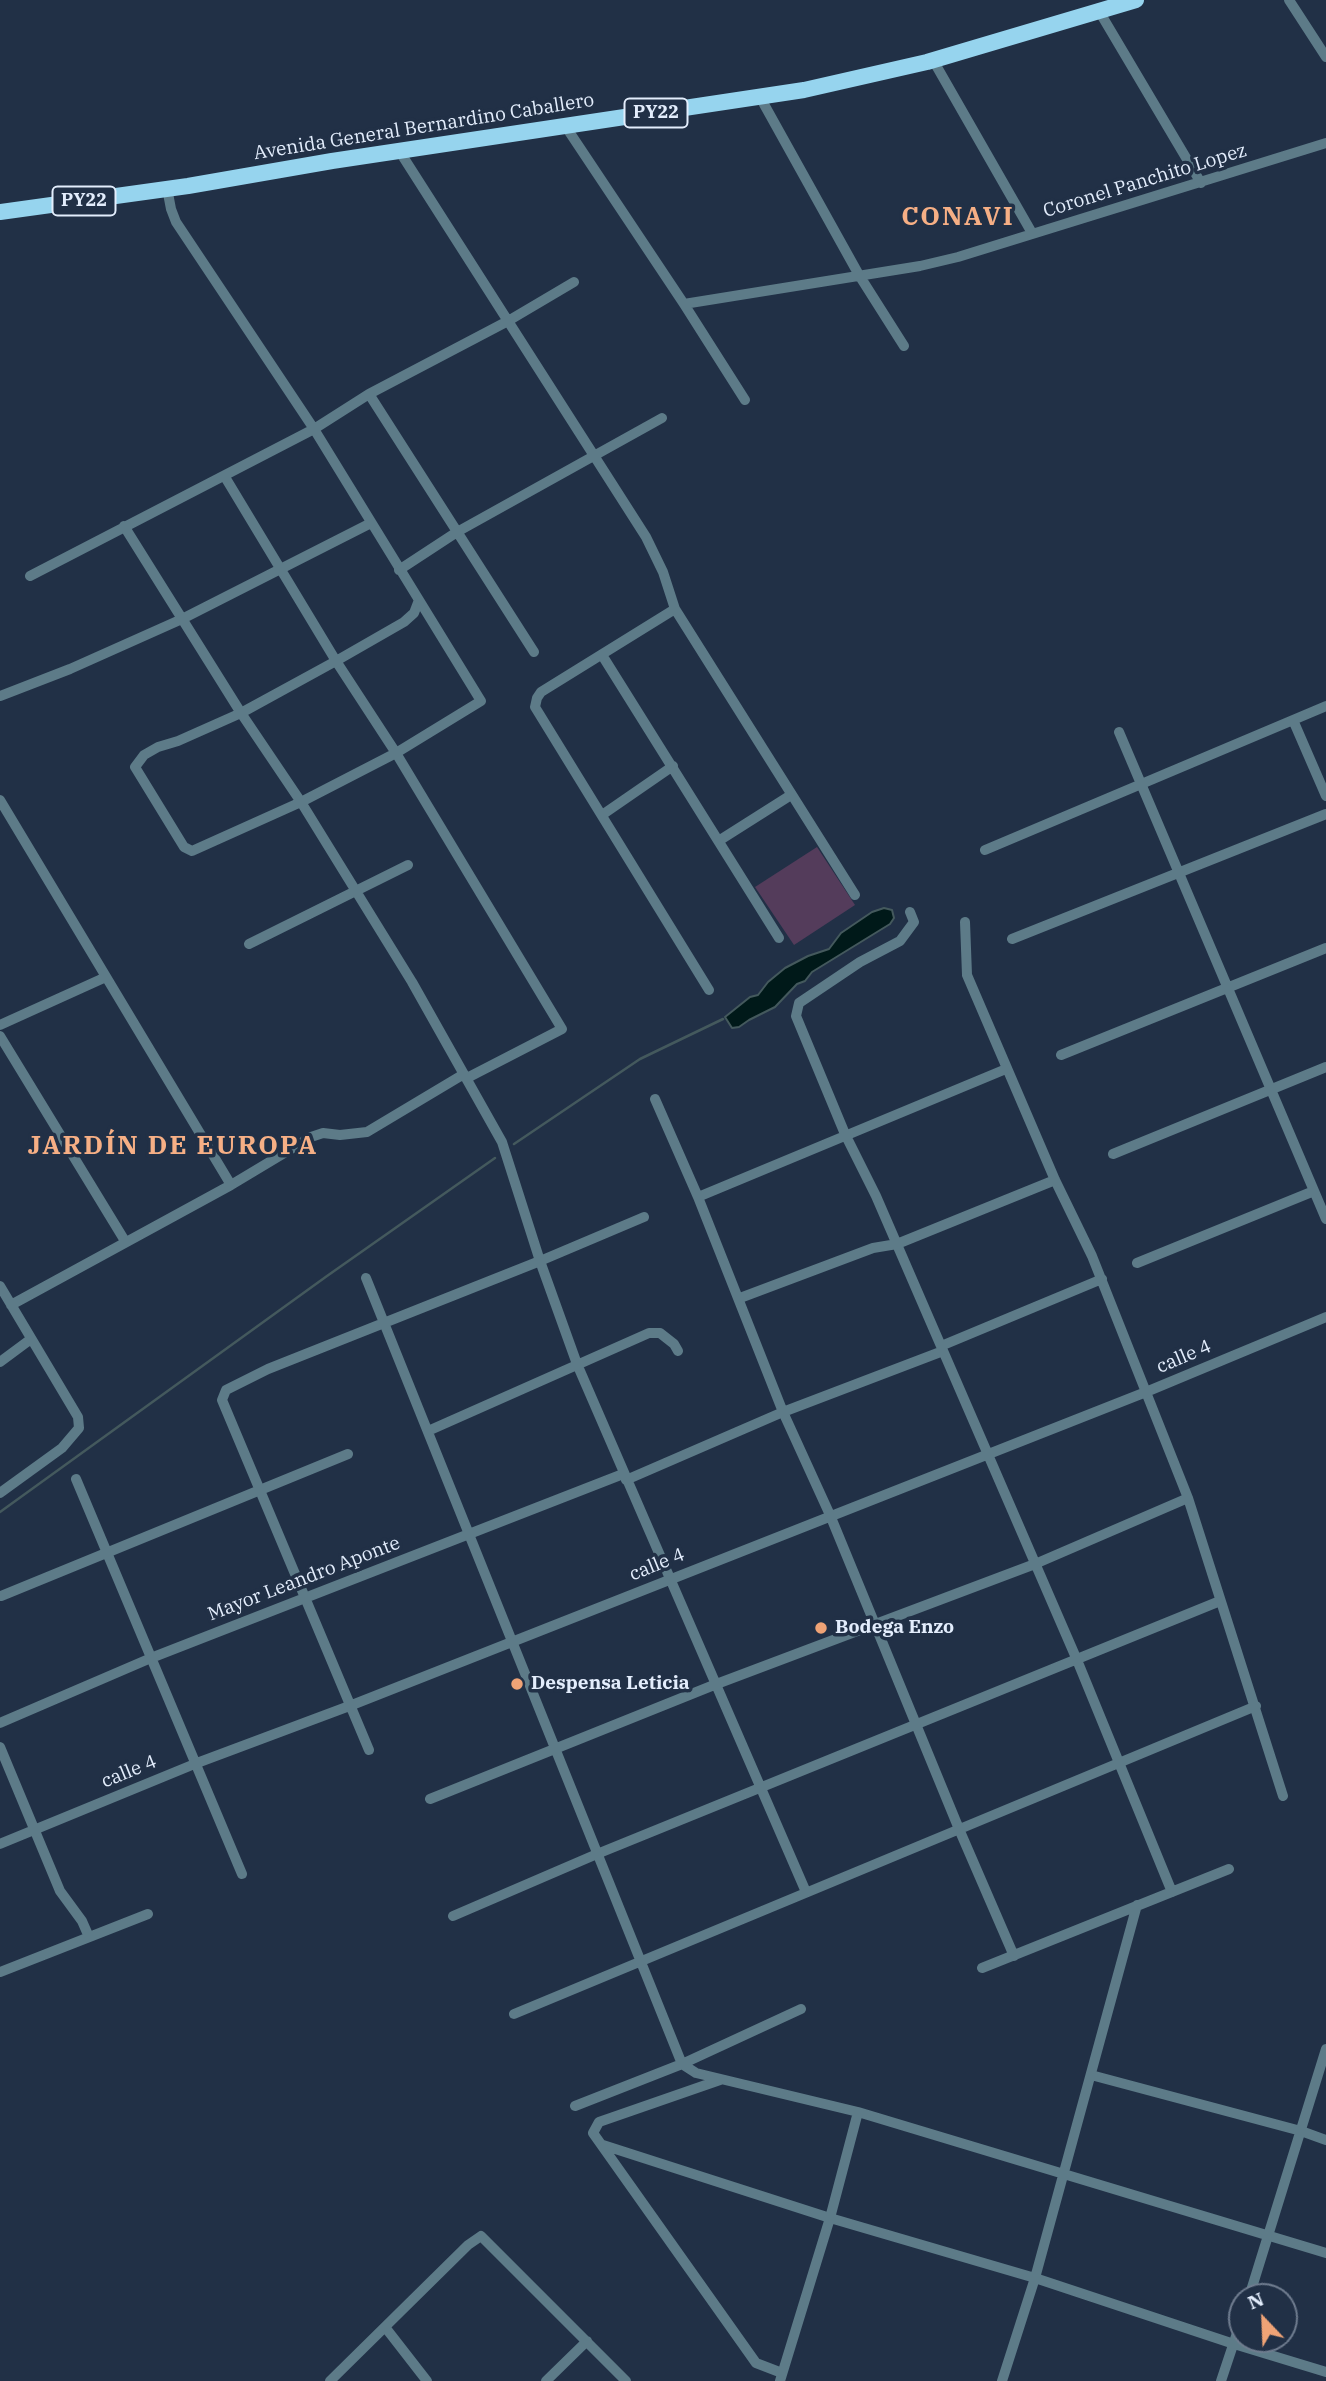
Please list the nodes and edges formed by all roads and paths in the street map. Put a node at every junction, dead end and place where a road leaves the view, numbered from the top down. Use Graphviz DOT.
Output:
graph roads {
  1 [pos="1136,0"];
  2 [pos="1289,0"];
  3 [pos="1099,11"];
  4 [pos="1326,57"];
  5 [pos="933,60"];
  6 [pos="760,97"];
  7 [pos="566,127"];
  8 [pos="1326,143"];
  9 [pos="400,152"];
  10 [pos="1201,183"];
  11 [pos="167,188"];
  12 [pos="0,212"];
  13 [pos="1032,233"];
  14 [pos="859,275"];
  15 [pos="574,282"];
  16 [pos="684,304"];
  17 [pos="508,321"];
  18 [pos="904,346"];
  19 [pos="369,394"];
  20 [pos="744,400"];
  21 [pos="662,418"];
  22 [pos="314,429"];
  23 [pos="595,456"];
  24 [pos="225,477"];
  25 [pos="371,523"];
  26 [pos="124,526"];
  27 [pos="457,532"];
  28 [pos="279,568"];
  29 [pos="400,570"];
  30 [pos="30,576"];
  31 [pos="419,600"];
  32 [pos="675,609"];
  33 [pos="182,619"];
  34 [pos="534,652"];
  35 [pos="602,655"];
  36 [pos="336,661"];
  37 [pos="0,696"];
  38 [pos="1326,706"];
  39 [pos="242,713"];
  40 [pos="1293,720"];
  41 [pos="1119,732"];
  42 [pos="396,753"];
  43 [pos="673,766"];
  44 [pos="1141,784"];
  45 [pos="791,795"];
  46 [pos="1326,796"];
  47 [pos="0,800"];
  48 [pos="301,802"];
  49 [pos="602,814"];
  50 [pos="1326,814"];
  51 [pos="720,840"];
  52 [pos="985,849"];
  53 [pos="408,865"];
  54 [pos="1179,873"];
  55 [pos="356,892"];
  56 [pos="855,895"];
  57 [pos="910,912"];
  58 [pos="965,922"];
  59 [pos="779,938"];
  60 [pos="1012,939"];
  61 [pos="249,944"];
  62 [pos="1326,948"];
  63 [pos="106,977"];
  64 [pos="1228,988"];
  65 [pos="709,990"];
  66 [pos="0,1025"];
  67 [pos="0,1036"];
  68 [pos="1061,1055"];
  69 [pos="1326,1067"];
  70 [pos="1006,1069"];
  71 [pos="466,1076"];
  72 [pos="1271,1089"];
  73 [pos="655,1099"];
  74 [pos="845,1134"];
  75 [pos="1113,1154"];
  76 [pos="1055,1180"];
  77 [pos="231,1185"];
  78 [pos="1314,1191"];
  79 [pos="698,1196"];
  80 [pos="644,1217"];
  81 [pos="1326,1219"];
  82 [pos="125,1241"];
  83 [pos="897,1244"];
  84 [pos="540,1261"];
  85 [pos="1136,1263"];
  86 [pos="366,1278"];
  87 [pos="1102,1279"];
  88 [pos="0,1286"];
  89 [pos="740,1298"];
  90 [pos="11,1305"];
  91 [pos="1326,1317"];
  92 [pos="384,1323"];
  93 [pos="31,1339"];
  94 [pos="942,1349"];
  95 [pos="678,1351"];
  96 [pos="0,1362"];
  97 [pos="577,1364"];
  98 [pos="1146,1392"];
  99 [pos="783,1412"];
  100 [pos="428,1431"];
  101 [pos="348,1454"];
  102 [pos="988,1454"];
  103 [pos="624,1477"];
  104 [pos="76,1479"];
  105 [pos="260,1490"];
  106 [pos="0,1493"];
  107 [pos="1188,1498"];
  108 [pos="830,1515"];
  109 [pos="470,1534"];
  110 [pos="105,1552"];
  111 [pos="1035,1564"];
  112 [pos="670,1579"];
  113 [pos="1,1595"];
  114 [pos="304,1598"];
  115 [pos="1220,1601"];
  116 [pos="875,1623"];
  117 [pos="511,1641"];
  118 [pos="151,1658"];
  119 [pos="1077,1660"];
  120 [pos="714,1685"];
  121 [pos="352,1705"];
  122 [pos="1256,1706"];
  123 [pos="0,1723"];
  124 [pos="917,1724"];
  125 [pos="0,1747"];
  126 [pos="369,1749"];
  127 [pos="554,1749"];
  128 [pos="197,1763"];
  129 [pos="1118,1763"];
  130 [pos="762,1787"];
  131 [pos="1283,1796"];
  132 [pos="430,1799"];
  133 [pos="959,1829"];
  134 [pos="34,1831"];
  135 [pos="0,1844"];
  136 [pos="597,1854"];
  137 [pos="1229,1869"];
  138 [pos="242,1874"];
  139 [pos="806,1892"];
  140 [pos="1172,1892"];
  141 [pos="1137,1905"];
  142 [pos="148,1914"];
  143 [pos="453,1916"];
  144 [pos="89,1937"];
  145 [pos="1014,1956"];
  146 [pos="641,1961"];
  147 [pos="982,1968"];
  148 [pos="0,1972"];
  149 [pos="801,2009"];
  150 [pos="514,2014"];
  151 [pos="1326,2049"];
  152 [pos="682,2064"];
  153 [pos="1091,2075"];
  154 [pos="720,2080"];
  155 [pos="575,2106"];
  156 [pos="858,2112"];
  157 [pos="1301,2131"];
  158 [pos="1326,2140"];
  159 [pos="603,2145"];
  160 [pos="1064,2174"];
  161 [pos="830,2218"];
  162 [pos="1268,2236"];
  163 [pos="1326,2253"];
  164 [pos="1035,2278"];
  165 [pos="1253,2283"];
  166 [pos="385,2326"];
  167 [pos="587,2341"];
  168 [pos="1228,2342"];
  169 [pos="1231,2353"];
  170 [pos="1264,2353"];
  171 [pos="1326,2372"];
  172 [pos="781,2377"];
  173 [pos="330,2381"];
  174 [pos="427,2381"];
  175 [pos="546,2381"];
  176 [pos="626,2381"];
  177 [pos="1002,2381"];
  178 [pos="1221,2381"];
  1 -- 3 [label="highway, Avenida General Bernardino Caballero / PY22"];
  2 -- 4 [label="street"];
  3 -- 5 [label="highway, Avenida General Bernardino Caballero / PY22"];
  3 -- 10 [label="street"];
  5 -- 6 [label="highway, Avenida General Bernardino Caballero / PY22"];
  5 -- 13 [label="street"];
  6 -- 7 [label="highway, Avenida General Bernardino Caballero / PY22"];
  6 -- 14 [label="street"];
  7 -- 9 [label="highway, Avenida General Bernardino Caballero / PY22"];
  7 -- 16 [label="street"];
  8 -- 10 [label="street, Coronel Panchito Lopez"];
  9 -- 11 [label="highway, Avenida General Bernardino Caballero / PY22"];
  9 -- 17 [label="street"];
  10 -- 13 [label="street, Coronel Panchito Lopez"];
  11 -- 12 [label="highway, Avenida General Bernardino Caballero / PY22"];
  11 -- 22 [label="street"];
  13 -- 14 [label="street, Coronel Panchito Lopez"];
  14 -- 16 [label="street, Coronel Panchito Lopez"];
  14 -- 18 [label="street"];
  15 -- 17 [label="street"];
  16 -- 20 [label="street"];
  17 -- 19 [label="street"];
  17 -- 23 [label="street"];
  19 -- 22 [label="street"];
  19 -- 27 [label="street"];
  21 -- 23 [label="street"];
  22 -- 24 [label="street"];
  22 -- 25 [label="street"];
  23 -- 27 [label="street"];
  23 -- 32 [label="street"];
  24 -- 26 [label="street"];
  24 -- 28 [label="street"];
  25 -- 28 [label="street"];
  25 -- 29 [label="street"];
  26 -- 30 [label="street"];
  26 -- 33 [label="street"];
  27 -- 29 [label="street"];
  27 -- 34 [label="street"];
  28 -- 33 [label="street"];
  28 -- 36 [label="street"];
  29 -- 31 [label="street"];
  31 -- 36 [label="street"];
  31 -- 42 [label="street"];
  32 -- 35 [label="street"];
  32 -- 45 [label="street"];
  33 -- 37 [label="street"];
  33 -- 39 [label="street"];
  35 -- 43 [label="street"];
  35 -- 49 [label="street"];
  36 -- 39 [label="street"];
  36 -- 42 [label="street"];
  38 -- 40 [label="street"];
  39 -- 48 [label="street"];
  39 -- 48 [label="street"];
  40 -- 44 [label="street"];
  40 -- 46 [label="street"];
  41 -- 44 [label="street"];
  42 -- 48 [label="street"];
  42 -- 71 [label="street"];
  43 -- 49 [label="street"];
  43 -- 51 [label="street"];
  44 -- 52 [label="street"];
  44 -- 54 [label="street"];
  45 -- 51 [label="street"];
  45 -- 56 [label="street"];
  47 -- 63 [label="street"];
  48 -- 55 [label="street"];
  49 -- 65 [label="street"];
  50 -- 54 [label="street"];
  51 -- 59 [label="street"];
  53 -- 55 [label="street"];
  54 -- 60 [label="street"];
  54 -- 64 [label="street"];
  55 -- 61 [label="street"];
  55 -- 71 [label="street"];
  57 -- 74 [label="street"];
  58 -- 70 [label="street"];
  62 -- 64 [label="street"];
  63 -- 66 [label="street"];
  63 -- 77 [label="street"];
  64 -- 68 [label="street"];
  64 -- 72 [label="street"];
  67 -- 82 [label="street"];
  69 -- 72 [label="street"];
  70 -- 74 [label="street"];
  70 -- 76 [label="street"];
  71 -- 77 [label="street"];
  71 -- 84 [label="street"];
  72 -- 75 [label="street"];
  72 -- 78 [label="street"];
  73 -- 79 [label="street"];
  74 -- 79 [label="street"];
  74 -- 83 [label="street"];
  76 -- 83 [label="street"];
  76 -- 87 [label="street"];
  77 -- 82 [label="street"];
  78 -- 81 [label="street"];
  78 -- 85 [label="street"];
  79 -- 89 [label="street"];
  80 -- 84 [label="street"];
  82 -- 90 [label="street"];
  83 -- 89 [label="street"];
  83 -- 94 [label="street"];
  84 -- 92 [label="street"];
  84 -- 97 [label="street"];
  86 -- 92 [label="street"];
  87 -- 94 [label="street, Mayor Leandro Aponte"];
  87 -- 98 [label="street"];
  88 -- 90 [label="street"];
  89 -- 99 [label="street"];
  90 -- 93 [label="street"];
  91 -- 98 [label="street, calle 4"];
  92 -- 100 [label="street"];
  92 -- 105 [label="street"];
  93 -- 96 [label="street"];
  93 -- 106 [label="street"];
  94 -- 99 [label="street, Mayor Leandro Aponte"];
  94 -- 102 [label="street"];
  95 -- 97 [label="street"];
  97 -- 100 [label="street"];
  97 -- 103 [label="street"];
  98 -- 102 [label="street, calle 4"];
  98 -- 107 [label="street"];
  99 -- 103 [label="street, Mayor Leandro Aponte"];
  99 -- 108 [label="street"];
  100 -- 109 [label="street"];
  101 -- 105 [label="street"];
  102 -- 108 [label="street, calle 4"];
  102 -- 111 [label="street"];
  103 -- 109 [label="street, Mayor Leandro Aponte"];
  103 -- 112 [label="street"];
  104 -- 110 [label="street"];
  105 -- 110 [label="street"];
  105 -- 114 [label="street"];
  107 -- 111 [label="street"];
  107 -- 115 [label="street"];
  108 -- 112 [label="street, calle 4"];
  108 -- 116 [label="street"];
  109 -- 114 [label="street, Mayor Leandro Aponte"];
  109 -- 117 [label="street"];
  110 -- 113 [label="street"];
  110 -- 118 [label="street"];
  111 -- 116 [label="street"];
  111 -- 119 [label="street"];
  112 -- 117 [label="street, calle 4"];
  112 -- 120 [label="street"];
  114 -- 118 [label="street, Mayor Leandro Aponte"];
  114 -- 121 [label="street"];
  115 -- 119 [label="street"];
  115 -- 122 [label="street"];
  116 -- 120 [label="street"];
  116 -- 124 [label="street"];
  117 -- 121 [label="street, calle 4"];
  117 -- 127 [label="street"];
  118 -- 123 [label="street, Mayor Leandro Aponte"];
  118 -- 128 [label="street"];
  119 -- 124 [label="street"];
  119 -- 129 [label="street"];
  120 -- 127 [label="street"];
  120 -- 130 [label="street"];
  121 -- 126 [label="street"];
  121 -- 128 [label="street, calle 4"];
  122 -- 129 [label="street"];
  122 -- 131 [label="street"];
  124 -- 130 [label="street"];
  124 -- 133 [label="street"];
  125 -- 134 [label="street"];
  127 -- 132 [label="street"];
  127 -- 136 [label="street"];
  128 -- 134 [label="street, calle 4"];
  128 -- 138 [label="street"];
  129 -- 133 [label="street"];
  129 -- 140 [label="street"];
  130 -- 136 [label="street"];
  130 -- 139 [label="street"];
  133 -- 139 [label="street"];
  133 -- 145 [label="street"];
  134 -- 135 [label="street, calle 4"];
  134 -- 144 [label="street"];
  136 -- 143 [label="street"];
  136 -- 146 [label="street"];
  137 -- 140 [label="street"];
  139 -- 146 [label="street"];
  140 -- 141 [label="street"];
  141 -- 145 [label="street"];
  141 -- 153 [label="street"];
  142 -- 144 [label="street"];
  144 -- 148 [label="street"];
  145 -- 147 [label="street"];
  146 -- 150 [label="street"];
  146 -- 152 [label="street"];
  149 -- 152 [label="street"];
  151 -- 157 [label="street"];
  152 -- 154 [label="street"];
  152 -- 155 [label="street"];
  153 -- 157 [label="street"];
  153 -- 160 [label="street"];
  154 -- 156 [label="street"];
  154 -- 159 [label="street"];
  156 -- 160 [label="street"];
  156 -- 161 [label="street"];
  157 -- 158 [label="street"];
  157 -- 162 [label="street"];
  159 -- 161 [label="street"];
  159 -- 172 [label="street"];
  160 -- 162 [label="street"];
  160 -- 164 [label="street"];
  161 -- 164 [label="street"];
  161 -- 172 [label="street"];
  162 -- 163 [label="street"];
  162 -- 165 [label="street"];
  164 -- 168 [label="street"];
  164 -- 177 [label="street"];
  166 -- 167 [label="street"];
  166 -- 173 [label="street"];
  166 -- 174 [label="street"];
  167 -- 175 [label="street"];
  167 -- 176 [label="street"];
  169 -- 178 [label="street"];
  170 -- 171 [label="street"];
}
